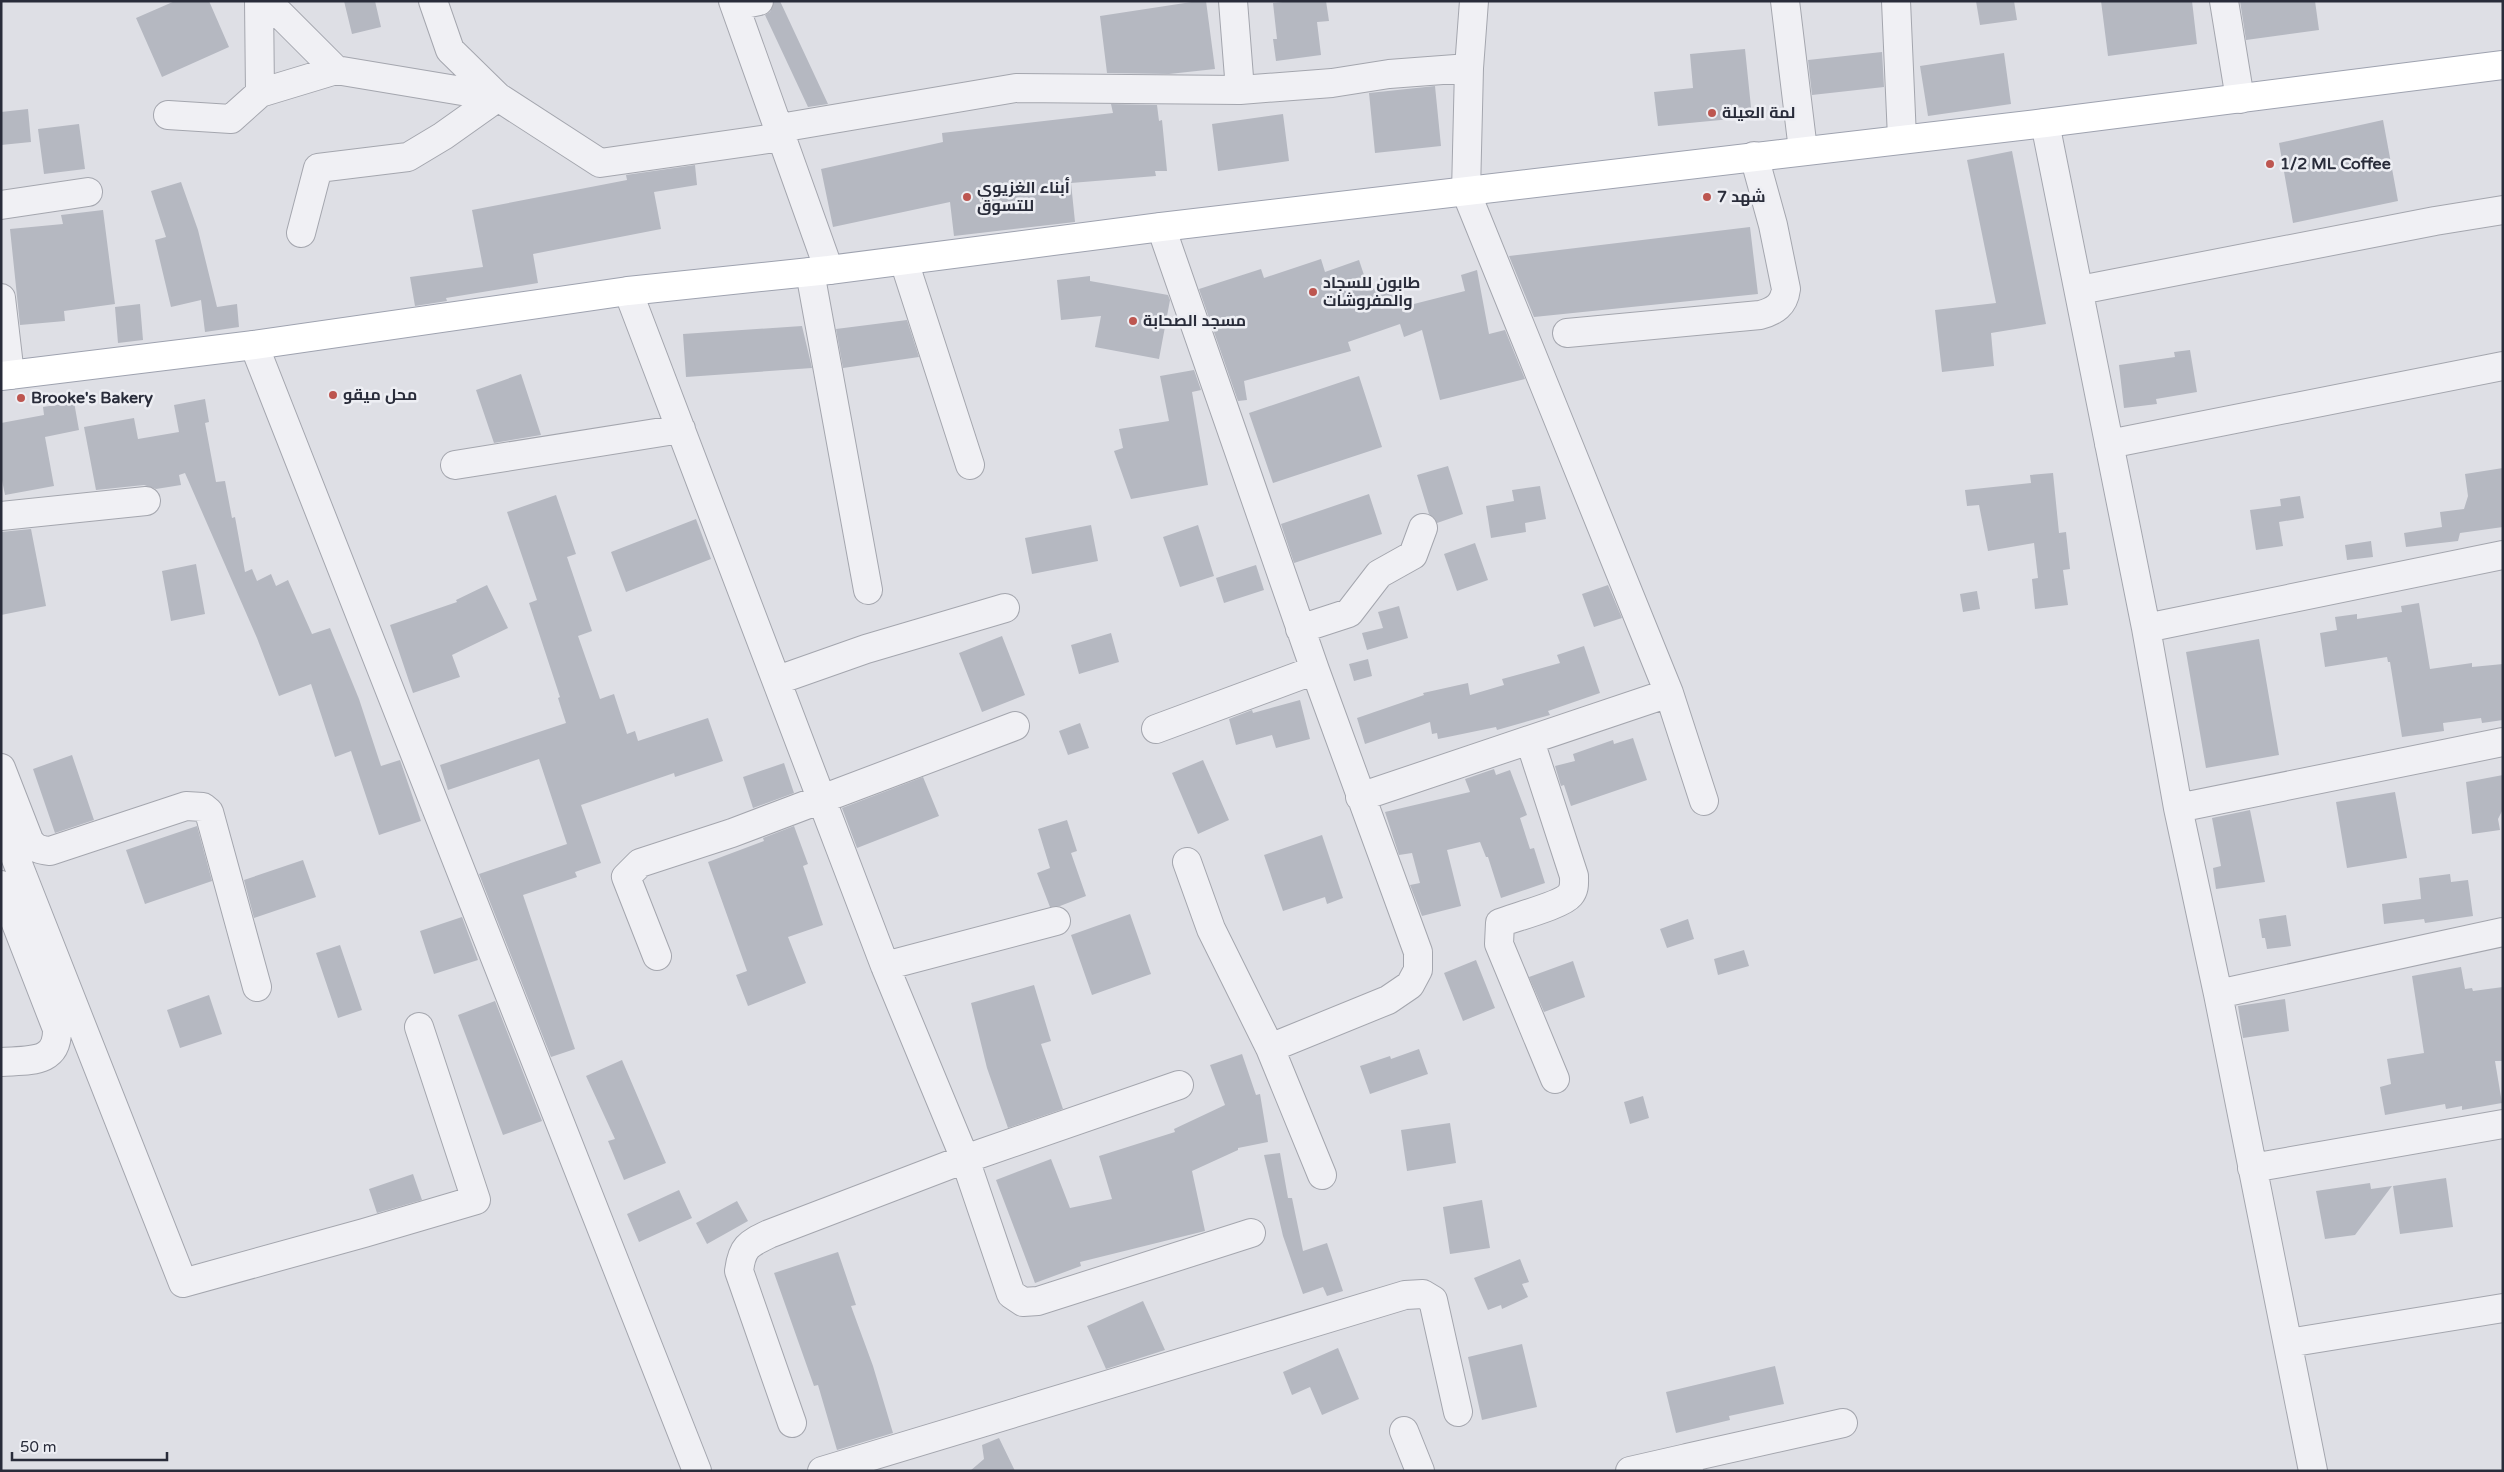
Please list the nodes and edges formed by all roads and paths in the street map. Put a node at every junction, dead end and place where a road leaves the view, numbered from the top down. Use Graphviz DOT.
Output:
graph roads {
  1 [pos="259,1"];
  2 [pos="267,1"];
  3 [pos="433,1"];
  4 [pos="1233,1"];
  5 [pos="1474,1"];
  6 [pos="1785,1"];
  7 [pos="1896,1"];
  8 [pos="2224,1"];
  9 [pos="742,3"];
  10 [pos="2503,65"];
  11 [pos="1470,68"];
  12 [pos="336,70"];
  13 [pos="1240,90"];
  14 [pos="260,93"];
  15 [pos="498,97"];
  16 [pos="2240,99"];
  17 [pos="168,115"];
  18 [pos="2045,123"];
  19 [pos="781,132"];
  20 [pos="1902,138"];
  21 [pos="1803,150"];
  22 [pos="1754,156"];
  23 [pos="88,192"];
  24 [pos="1466,192"];
  25 [pos="1,204"];
  26 [pos="2503,210"];
  27 [pos="1161,227"];
  28 [pos="301,233"];
  29 [pos="904,261"];
  30 [pos="820,271"];
  31 [pos="2080,290"];
  32 [pos="628,291"];
  33 [pos="1,298"];
  34 [pos="1567,334"];
  35 [pos="254,345"];
  36 [pos="2503,366"];
  37 [pos="6,376"];
  38 [pos="681,428"];
  39 [pos="2109,444"];
  40 [pos="455,465"];
  41 [pos="970,465"];
  42 [pos="146,501"];
  43 [pos="1,516"];
  44 [pos="1423,528"];
  45 [pos="2503,555"];
  46 [pos="868,590"];
  47 [pos="1005,608"];
  48 [pos="2146,628"];
  49 [pos="1300,629"];
  50 [pos="1315,670"];
  51 [pos="778,680"];
  52 [pos="1669,693"];
  53 [pos="1015,726"];
  54 [pos="1156,729"];
  55 [pos="1530,741"];
  56 [pos="2503,742"];
  57 [pos="1,768"];
  58 [pos="1360,797"];
  59 [pos="822,800"];
  60 [pos="1704,802"];
  61 [pos="2178,808"];
  62 [pos="1,821"];
  63 [pos="1187,862"];
  64 [pos="1,885"];
  65 [pos="1056,921"];
  66 [pos="2503,932"];
  67 [pos="657,956"];
  68 [pos="885,966"];
  69 [pos="257,987"];
  70 [pos="2218,994"];
  71 [pos="419,1027"];
  72 [pos="1270,1048"];
  73 [pos="1,1062"];
  74 [pos="1554,1079"];
  75 [pos="1179,1085"];
  76 [pos="2503,1124"];
  77 [pos="965,1159"];
  78 [pos="2252,1168"];
  79 [pos="1322,1175"];
  80 [pos="1251,1232"];
  81 [pos="2503,1308"];
  82 [pos="2288,1342"];
  83 [pos="1458,1412"];
  84 [pos="1844,1422"];
  85 [pos="792,1423"];
  86 [pos="1404,1431"];
  87 [pos="1688,1465"];
  88 [pos="697,1471"];
  89 [pos="822,1471"];
  90 [pos="1420,1471"];
  91 [pos="1630,1471"];
  92 [pos="2313,1471"];
  1 -- 14 [label="street"];
  2 -- 12 [label="street"];
  3 -- 15 [label="street"];
  4 -- 13 [label="street"];
  5 -- 11 [label="street"];
  6 -- 21 [label="street"];
  7 -- 20 [label="street"];
  8 -- 16 [label="street"];
  9 -- 19 [label="street"];
  10 -- 16 [label="main road"];
  11 -- 13 [label="street"];
  11 -- 24 [label="street"];
  12 -- 14 [label="street"];
  12 -- 15 [label="street"];
  13 -- 19 [label="street"];
  14 -- 17 [label="street"];
  15 -- 19 [label="street"];
  15 -- 28 [label="street"];
  16 -- 18 [label="main road"];
  18 -- 20 [label="main road"];
  18 -- 31 [label="street"];
  19 -- 30 [label="street"];
  20 -- 21 [label="main road"];
  21 -- 22 [label="main road"];
  22 -- 24 [label="main road"];
  22 -- 34 [label="street"];
  23 -- 25 [label="street"];
  24 -- 27 [label="main road"];
  24 -- 52 [label="street"];
  26 -- 31 [label="street"];
  27 -- 29 [label="main road"];
  27 -- 49 [label="street"];
  29 -- 30 [label="main road"];
  29 -- 41 [label="street"];
  30 -- 32 [label="main road"];
  30 -- 46 [label="street"];
  31 -- 39 [label="street"];
  32 -- 35 [label="main road"];
  32 -- 38 [label="street"];
  33 -- 37 [label="street"];
  35 -- 37 [label="main road"];
  35 -- 88 [label="street"];
  36 -- 39 [label="street"];
  38 -- 40 [label="street"];
  38 -- 51 [label="street"];
  39 -- 48 [label="street"];
  42 -- 43 [label="street"];
  44 -- 49 [label="street"];
  45 -- 48 [label="street"];
  47 -- 51 [label="street"];
  48 -- 61 [label="street"];
  49 -- 50 [label="street"];
  50 -- 54 [label="street"];
  50 -- 58 [label="street"];
  51 -- 59 [label="street"];
  52 -- 55 [label="street"];
  52 -- 60 [label="street"];
  53 -- 59 [label="street"];
  55 -- 58 [label="street"];
  55 -- 74 [label="street"];
  56 -- 61 [label="street"];
  57 -- 69 [label="street"];
  58 -- 72 [label="street"];
  59 -- 67 [label="street"];
  59 -- 68 [label="street"];
  61 -- 70 [label="street"];
  62 -- 71 [label="street"];
  63 -- 72 [label="street"];
  64 -- 73 [label="street"];
  65 -- 68 [label="street"];
  66 -- 70 [label="street"];
  68 -- 77 [label="street"];
  70 -- 78 [label="street"];
  72 -- 79 [label="street"];
  75 -- 77 [label="street"];
  76 -- 78 [label="street"];
  77 -- 80 [label="street"];
  77 -- 85 [label="street"];
  78 -- 82 [label="street"];
  81 -- 82 [label="street"];
  82 -- 92 [label="street"];
  83 -- 89 [label="street"];
  84 -- 87 [label="street"];
  86 -- 90 [label="street"];
  87 -- 91 [label="street"];
}
